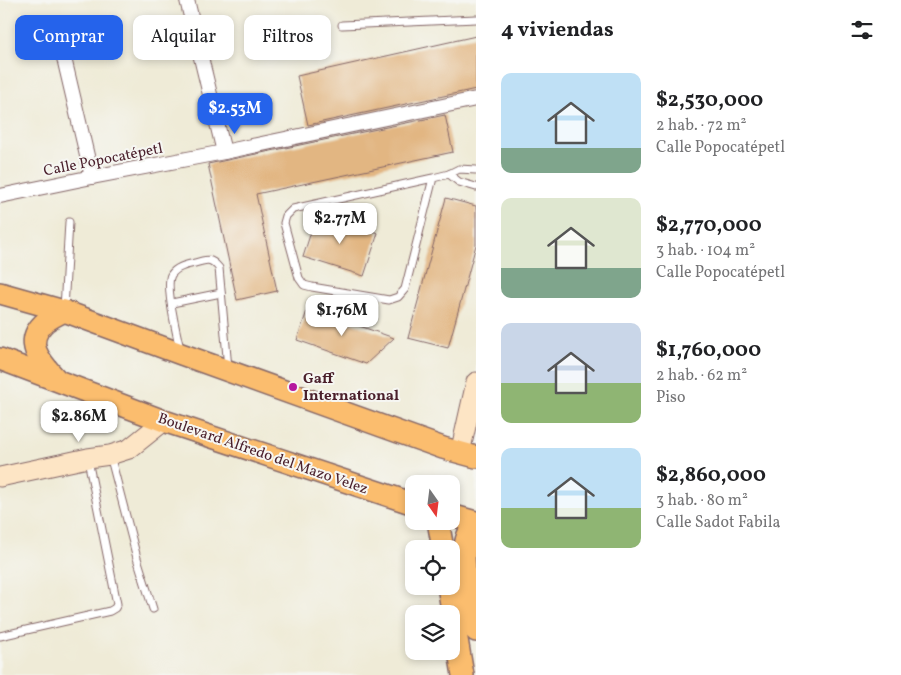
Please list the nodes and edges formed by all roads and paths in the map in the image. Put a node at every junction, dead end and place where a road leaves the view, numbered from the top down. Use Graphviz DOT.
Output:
graph roads {
  1 [pos="188,0"];
  2 [pos="476,19"];
  3 [pos="342,25"];
  4 [pos="64,60"];
  5 [pos="476,98"];
  6 [pos="224,152"];
  7 [pos="476,170"];
  8 [pos="449,174"];
  9 [pos="92,177"];
  10 [pos="433,178"];
  11 [pos="476,187"];
  12 [pos="0,196"];
  13 [pos="70,222"];
  14 [pos="0,293"];
  15 [pos="221,293"];
  16 [pos="172,303"];
  17 [pos="64,311"];
  18 [pos="181,354"];
  19 [pos="0,359"];
  20 [pos="229,371"];
  21 [pos="56,379"];
  22 [pos="476,382"];
  23 [pos="164,421"];
  24 [pos="110,455"];
  25 [pos="468,455"];
  26 [pos="88,458"];
  27 [pos="0,476"];
  28 [pos="405,501"];
  29 [pos="460,518"];
  30 [pos="476,523"];
  31 [pos="450,595"];
  32 [pos="153,609"];
  33 [pos="476,631"];
  34 [pos="0,636"];
  35 [pos="463,675"];
  1 -- 6 [label="street"];
  2 -- 3 [label="lane"];
  4 -- 9 [label="street"];
  5 -- 6 [label="street, Calle Popocatépetl"];
  6 -- 9 [label="street, Calle Popocatépetl"];
  7 -- 8 [label="lane"];
  8 -- 10 [label="lane"];
  8 -- 11 [label="lane"];
  9 -- 12 [label="street, Calle Popocatépetl"];
  10 -- 10 [label="lane"];
  13 -- 17 [label="lane"];
  14 -- 17 [label="main road"];
  15 -- 16 [label="lane"];
  15 -- 16 [label="lane"];
  15 -- 20 [label="lane"];
  16 -- 18 [label="lane"];
  17 -- 18 [label="main road"];
  17 -- 21 [label="main road"];
  18 -- 20 [label="main road"];
  19 -- 21 [label="main road, Boulevard Alfredo del Mazo Velez"];
  20 -- 25 [label="main road"];
  21 -- 23 [label="main road, Boulevard Alfredo del Mazo Velez"];
  22 -- 25 [label="street"];
  23 -- 24 [label="street"];
  23 -- 28 [label="main road, Boulevard Alfredo del Mazo Velez"];
  24 -- 26 [label="street"];
  24 -- 32 [label="lane"];
  26 -- 27 [label="street"];
  26 -- 34 [label="lane"];
  29 -- 30 [label="main road"];
  30 -- 33 [label="main road"];
  31 -- 35 [label="main road"];
}
